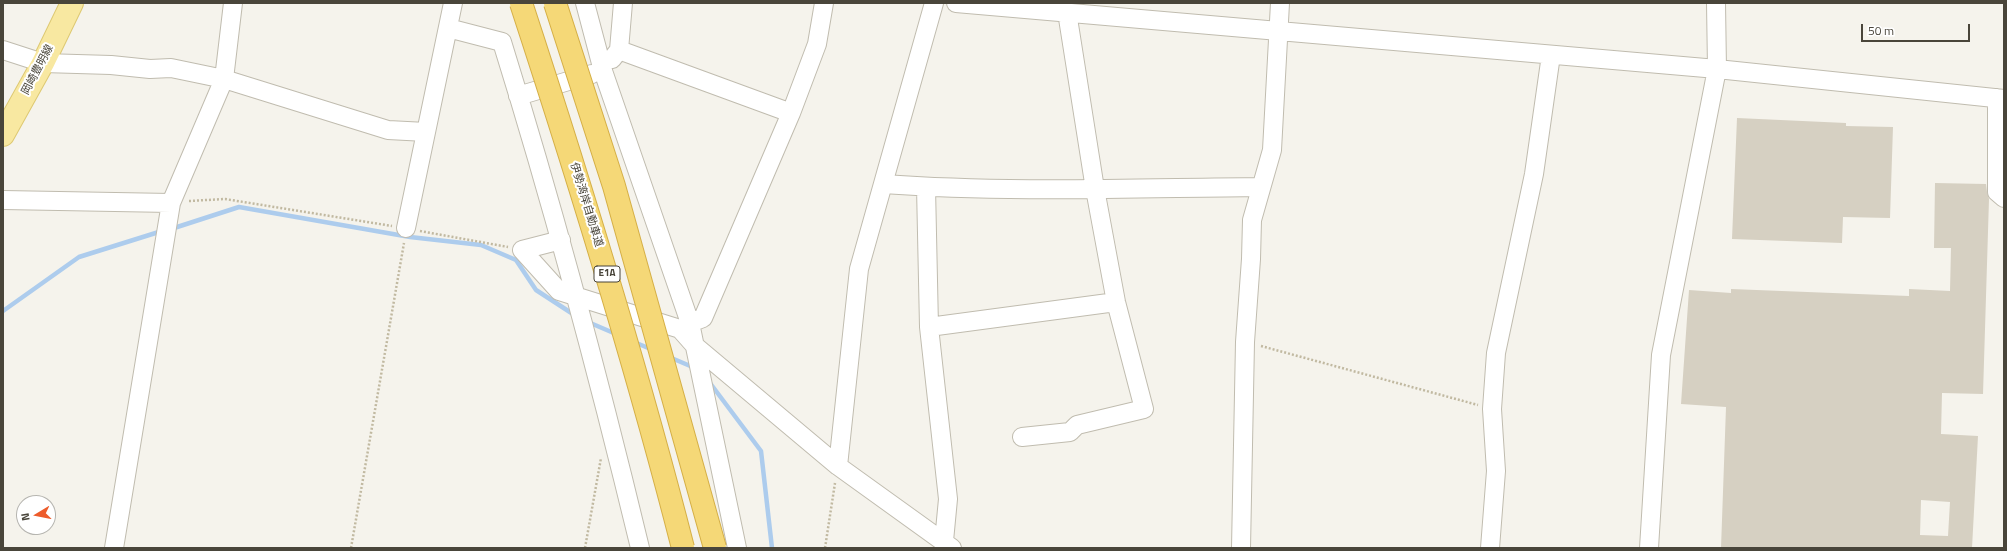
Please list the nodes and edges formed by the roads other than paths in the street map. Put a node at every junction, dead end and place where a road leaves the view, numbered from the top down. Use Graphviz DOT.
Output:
graph roads {
  1 [pos="72,3"];
  2 [pos="233,3"];
  3 [pos="453,3"];
  4 [pos="521,3"];
  5 [pos="556,3"];
  6 [pos="585,3"];
  7 [pos="623,3"];
  8 [pos="824,3"];
  9 [pos="934,3"];
  10 [pos="956,3"];
  11 [pos="1280,3"];
  12 [pos="1716,3"];
  13 [pos="1067,12"];
  14 [pos="448,28"];
  15 [pos="1277,30"];
  16 [pos="3,50"];
  17 [pos="619,50"];
  18 [pos="1551,55"];
  19 [pos="43,63"];
  20 [pos="1717,69"];
  21 [pos="603,71"];
  22 [pos="224,78"];
  23 [pos="518,96"];
  24 [pos="2001,98"];
  25 [pos="791,113"];
  26 [pos="426,132"];
  27 [pos="3,136"];
  28 [pos="883,184"];
  29 [pos="926,187"];
  30 [pos="1260,187"];
  31 [pos="1096,189"];
  32 [pos="2004,198"];
  33 [pos="3,200"];
  34 [pos="171,203"];
  35 [pos="406,228"];
  36 [pos="561,240"];
  37 [pos="575,297"];
  38 [pos="1116,302"];
  39 [pos="690,324"];
  40 [pos="929,327"];
  41 [pos="695,346"];
  42 [pos="1022,437"];
  43 [pos="838,466"];
  44 [pos="948,544"];
  45 [pos="114,548"];
  46 [pos="640,548"];
  47 [pos="683,548"];
  48 [pos="715,548"];
  49 [pos="737,548"];
  50 [pos="1241,548"];
  51 [pos="1490,548"];
  52 [pos="1649,548"];
  1 -- 19 [label="main road, 岡崎豊明線"];
  2 -- 22 [label="street"];
  3 -- 14 [label="street"];
  4 -- 47 [label="highway, 伊勢湾岸自動車道 / E1A, bridge"];
  5 -- 48 [label="highway, E1A, bridge"];
  6 -- 21 [label="street"];
  7 -- 17 [label="street"];
  8 -- 25 [label="street"];
  9 -- 28 [label="street"];
  10 -- 13 [label="street"];
  11 -- 15 [label="street"];
  12 -- 20 [label="street"];
  13 -- 15 [label="street"];
  13 -- 31 [label="street"];
  14 -- 23 [label="street"];
  14 -- 26 [label="street"];
  15 -- 18 [label="street"];
  15 -- 30 [label="street"];
  16 -- 19 [label="street"];
  17 -- 21 [label="street"];
  17 -- 25 [label="street"];
  18 -- 20 [label="street"];
  18 -- 51 [label="street"];
  19 -- 22 [label="street"];
  19 -- 27 [label="main road, 岡崎豊明線"];
  20 -- 24 [label="street"];
  20 -- 52 [label="street"];
  21 -- 23 [label="street"];
  21 -- 39 [label="street"];
  22 -- 26 [label="street"];
  22 -- 34 [label="street"];
  23 -- 36 [label="street"];
  24 -- 32 [label="street"];
  25 -- 39 [label="street"];
  26 -- 35 [label="street"];
  28 -- 29 [label="street"];
  28 -- 43 [label="street"];
  29 -- 31 [label="street"];
  29 -- 40 [label="street"];
  30 -- 31 [label="street"];
  30 -- 50 [label="street"];
  31 -- 38 [label="street"];
  33 -- 34 [label="street"];
  34 -- 45 [label="street"];
  36 -- 37 [label="street"];
  36 -- 37 [label="street"];
  37 -- 41 [label="street"];
  37 -- 46 [label="street"];
  38 -- 40 [label="street"];
  38 -- 42 [label="street"];
  39 -- 41 [label="street"];
  40 -- 44 [label="street"];
  41 -- 43 [label="street"];
  41 -- 49 [label="street"];
  43 -- 44 [label="street"];
}
